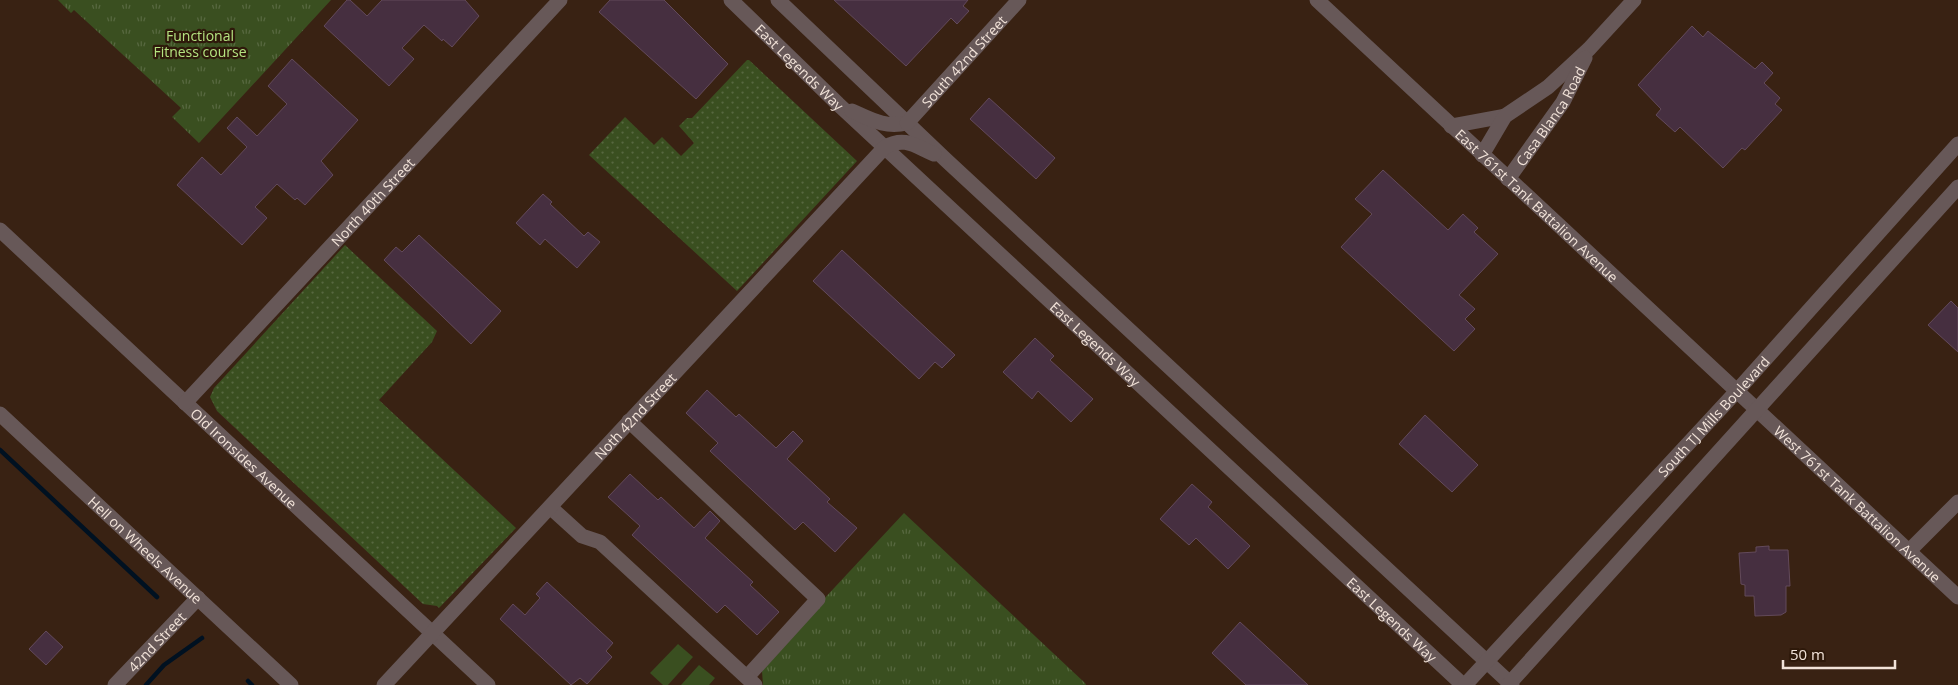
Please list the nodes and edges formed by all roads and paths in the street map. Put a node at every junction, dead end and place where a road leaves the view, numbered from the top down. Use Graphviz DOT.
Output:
graph roads {
  1 [pos="560,0"];
  2 [pos="731,0"];
  3 [pos="778,0"];
  4 [pos="1019,0"];
  5 [pos="1317,0"];
  6 [pos="1634,0"];
  7 [pos="1589,49"];
  8 [pos="838,104"];
  9 [pos="1505,116"];
  10 [pos="907,123"];
  11 [pos="1451,126"];
  12 [pos="1958,144"];
  13 [pos="885,147"];
  14 [pos="1482,155"];
  15 [pos="946,160"];
  16 [pos="1508,180"];
  17 [pos="1958,186"];
  18 [pos="0,230"];
  19 [pos="1736,392"];
  20 [pos="185,403"];
  21 [pos="1757,412"];
  22 [pos="0,414"];
  23 [pos="629,421"];
  24 [pos="1958,502"];
  25 [pos="550,507"];
  26 [pos="1909,551"];
  27 [pos="1958,597"];
  28 [pos="198,598"];
  29 [pos="433,633"];
  30 [pos="1486,662"];
  31 [pos="751,681"];
  32 [pos="1510,684"];
  33 [pos="115,685"];
  34 [pos="291,685"];
  35 [pos="384,685"];
  36 [pos="488,685"];
  37 [pos="1464,685"];
  1 -- 20 [label="street, North 40th Street"];
  2 -- 8 [label="street, East Legends Way"];
  3 -- 10 [label="street"];
  4 -- 10 [label="street, South 42nd Street"];
  5 -- 11 [label="street, East 761st Tank Battalion Avenue"];
  6 -- 7 [label="street, Casa Blanca Road"];
  7 -- 9 [label="street, Casa Blanca Road"];
  7 -- 16 [label="street, Casa Blanca Road"];
  8 -- 10 [label="street"];
  8 -- 13 [label="street, East Legends Way"];
  9 -- 11 [label="street, Casa Blanca Road"];
  9 -- 14 [label="street, Casa Blanca Road"];
  10 -- 15 [label="street"];
  11 -- 14 [label="street, East 761st Tank Battalion Avenue"];
  12 -- 19 [label="street, South TJ Mills Boulevard"];
  13 -- 15 [label="street"];
  13 -- 23 [label="street, Noth 42nd Street"];
  13 -- 37 [label="street, East Legends Way"];
  14 -- 16 [label="street, East 761st Tank Battalion Avenue"];
  15 -- 30 [label="street"];
  16 -- 19 [label="street, East 761st Tank Battalion Avenue"];
  17 -- 21 [label="street, South TJ Mills Boulevard"];
  18 -- 20 [label="street, Old Ironsides Avenue"];
  19 -- 21 [label="street, East 761st Tank Battalion Avenue"];
  19 -- 30 [label="street, South TJ Mills Boulevard"];
  20 -- 29 [label="street, Old Ironsides Avenue"];
  21 -- 26 [label="street, West 761st Tank Battalion Avenue"];
  21 -- 32 [label="street, South TJ Mills Boulevard"];
  22 -- 28 [label="street, Hell on Wheels Avenue"];
  23 -- 25 [label="street, Noth 42nd Street"];
  23 -- 31 [label="street"];
  24 -- 26 [label="street"];
  25 -- 29 [label="street, Noth 42nd Street"];
  25 -- 31 [label="street"];
  26 -- 27 [label="street, West 761st Tank Battalion Avenue"];
  28 -- 33 [label="street, 42nd Street"];
  28 -- 34 [label="street, Hell on Wheels Avenue"];
  29 -- 35 [label="street, Noth 42nd Street"];
  29 -- 36 [label="street, Old Ironsides Avenue"];
  30 -- 32 [label="street"];
  30 -- 37 [label="street, South TJ Mills Boulevard"];
}
